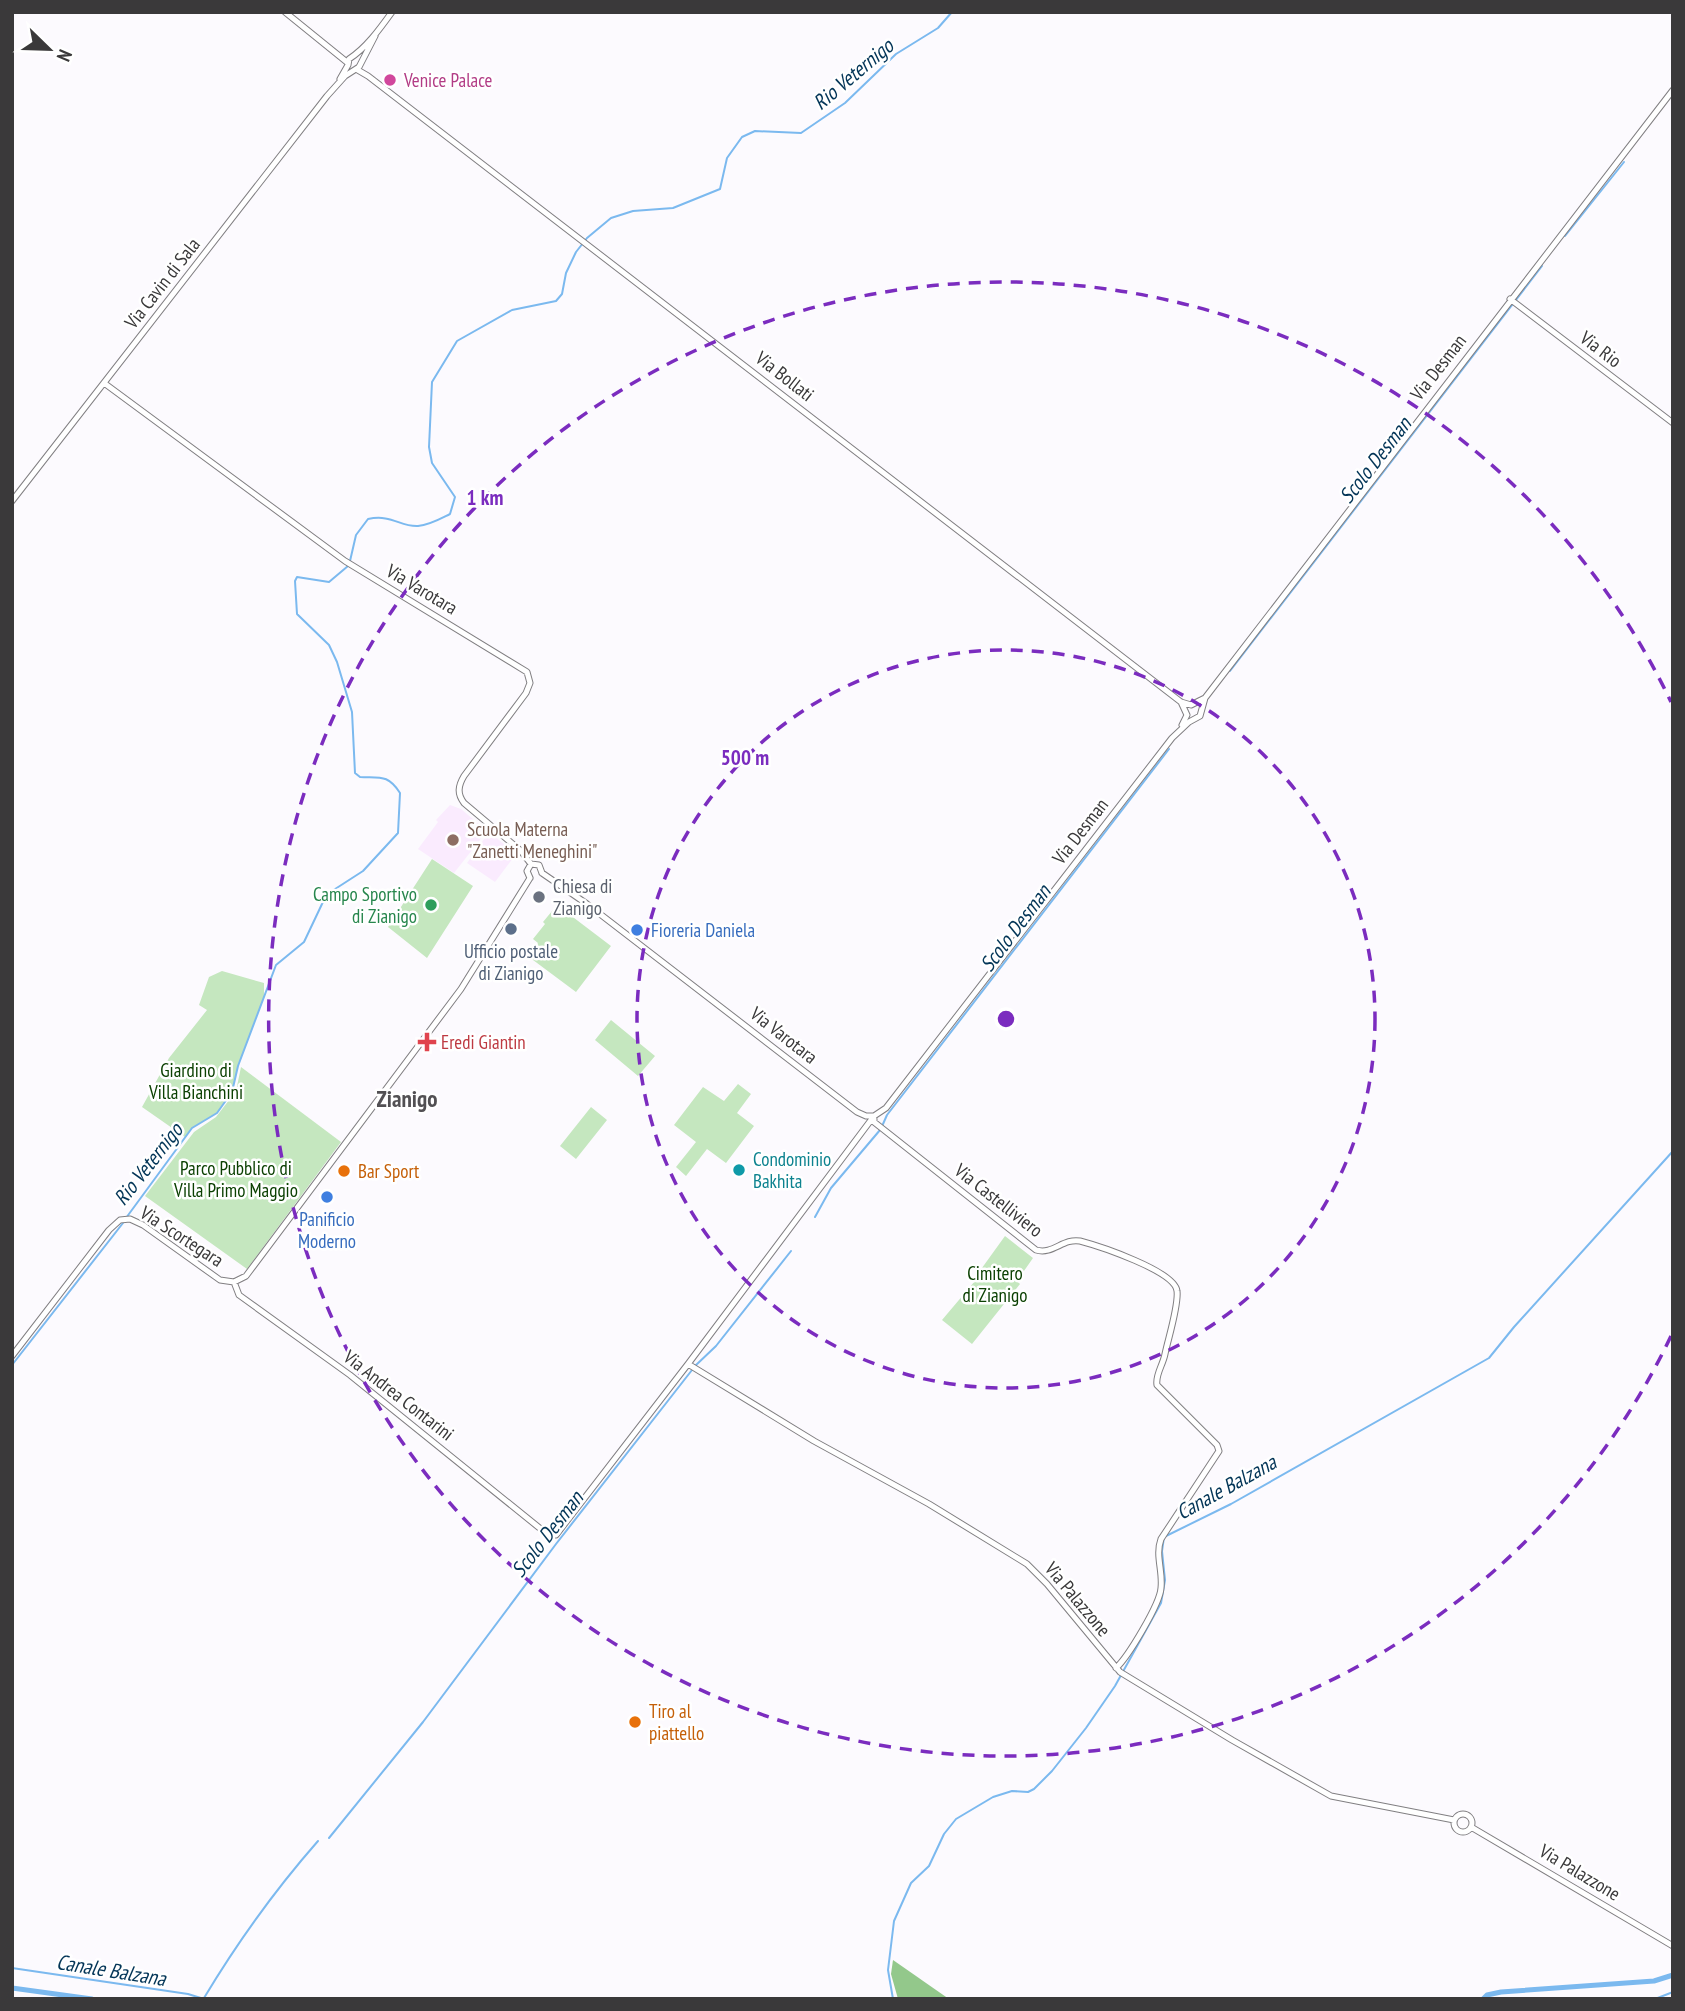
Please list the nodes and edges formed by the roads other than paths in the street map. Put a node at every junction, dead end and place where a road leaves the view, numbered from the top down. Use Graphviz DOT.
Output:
graph roads {
  1 [pos="285,12"];
  2 [pos="392,12"];
  3 [pos="334,50"];
  4 [pos="357,59"];
  5 [pos="348,64"];
  6 [pos="355,69"];
  7 [pos="368,76"];
  8 [pos="337,84"];
  9 [pos="1672,92"];
  10 [pos="1513,301"];
  11 [pos="104,383"];
  12 [pos="1673,424"];
  13 [pos="12,500"];
  14 [pos="1205,698"];
  15 [pos="1181,702"];
  16 [pos="1193,705"];
  17 [pos="1201,709"];
  18 [pos="1187,714"];
  19 [pos="1193,720"];
  20 [pos="1181,728"];
  21 [pos="531,864"];
  22 [pos="542,873"];
  23 [pos="530,878"];
  24 [pos="874,1116"];
  25 [pos="234,1282"];
  26 [pos="12,1356"];
  27 [pos="690,1364"];
  28 [pos="547,1534"];
  29 [pos="1120,1672"];
  30 [pos="1454,1820"];
  31 [pos="1471,1827"];
  32 [pos="1673,1945"];
  1 -- 3 [label="street"];
  2 -- 4 [label="street"];
  3 -- 4 [label="street"];
  3 -- 5 [label="street, Via Bollati"];
  4 -- 5 [label="street, Via Cavin di Sala"];
  4 -- 6 [label="street, Via Cavin di Sala"];
  4 -- 7 [label="street, Via Bollati"];
  5 -- 6 [label="street, Via Bollati"];
  5 -- 8 [label="street, Via Cavin di Sala"];
  6 -- 7 [label="street, Via Bollati"];
  6 -- 8 [label="street, Via Cavin di Sala"];
  7 -- 15 [label="street, Via Bollati"];
  8 -- 11 [label="street, Via Cavin di Sala"];
  9 -- 10 [label="street, Via Desman"];
  10 -- 12 [label="street, Via Rio"];
  10 -- 14 [label="street, Via Desman"];
  11 -- 13 [label="street, Via Cavin di Sala"];
  11 -- 21 [label="street, Via Varotara"];
  14 -- 16 [label="street, Via Desman"];
  14 -- 17 [label="street, Via Desman"];
  15 -- 16 [label="street, Via Bollati"];
  15 -- 18 [label="street, Via Bollati"];
  16 -- 17 [label="street"];
  16 -- 18 [label="street, Via Desman"];
  17 -- 19 [label="street, Via Desman"];
  18 -- 19 [label="street"];
  18 -- 20 [label="street, Via Desman"];
  19 -- 20 [label="street, Via Desman"];
  20 -- 24 [label="street, Via Desman"];
  21 -- 22 [label="street"];
  21 -- 23 [label="street"];
  22 -- 23 [label="street"];
  22 -- 24 [label="street, Via Varotara"];
  23 -- 25 [label="street, Via Scortegara"];
  24 -- 27 [label="street, Via Desman"];
  24 -- 29 [label="street, Via Castelliviero"];
  25 -- 26 [label="street, Via Scortegara"];
  25 -- 28 [label="street, Via Andrea Contarini"];
  27 -- 28 [label="street, Via Desman"];
  27 -- 29 [label="street, Via Palazzone"];
  29 -- 30 [label="street, Via Palazzone"];
  30 -- 31 [label="street, Via Palazzone"];
  30 -- 31 [label="street, Via Palazzone"];
  31 -- 32 [label="street, Via Palazzone"];
}
